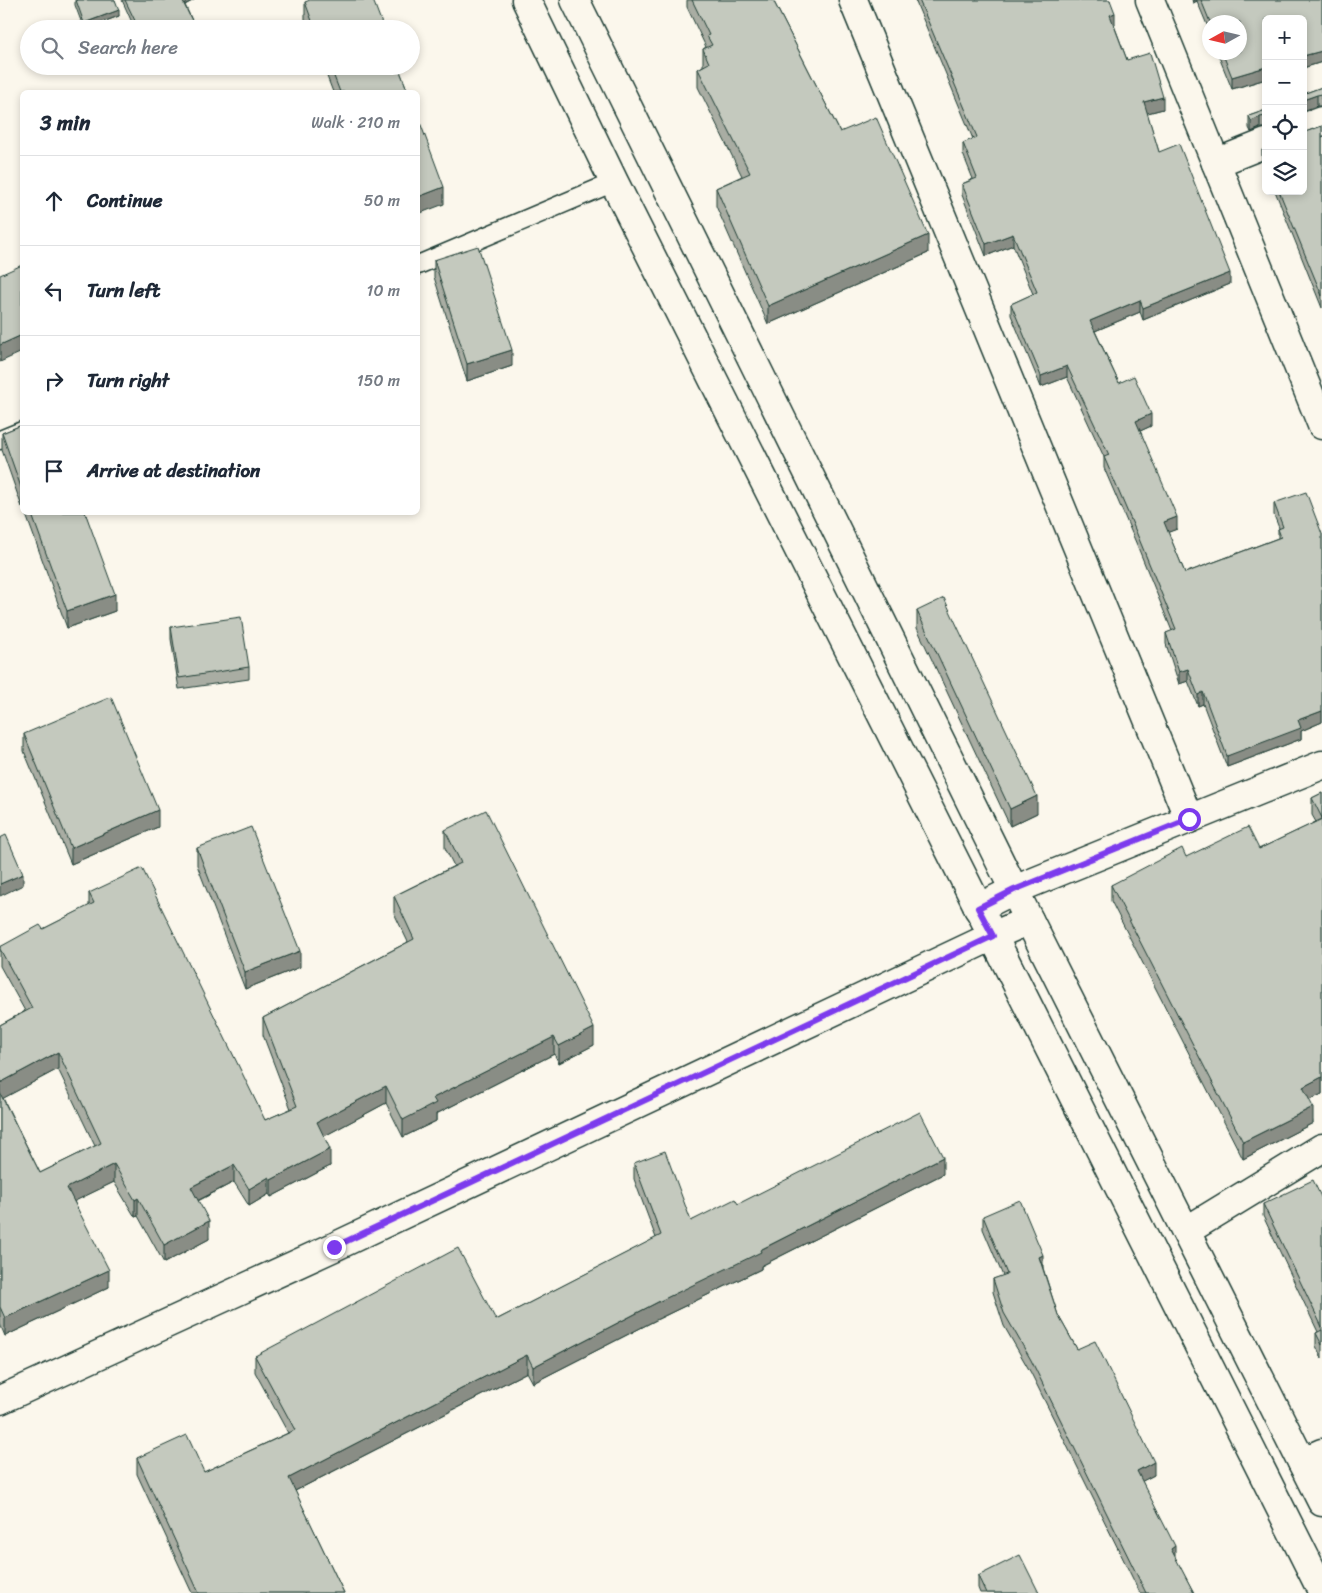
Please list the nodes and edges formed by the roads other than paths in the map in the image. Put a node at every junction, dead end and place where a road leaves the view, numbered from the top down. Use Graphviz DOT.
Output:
graph roads {
  1 [pos="526,0"];
  2 [pos="575,0"];
  3 [pos="853,0"];
  4 [pos="1150,0"];
  5 [pos="1322,121"];
  6 [pos="1307,127"];
  7 [pos="1262,145"];
  8 [pos="1216,163"];
  9 [pos="614,182"];
  10 [pos="420,264"];
  11 [pos="1322,425"];
  12 [pos="20,432"];
  13 [pos="0,440"];
  14 [pos="1322,764"];
  15 [pos="1189,819"];
  16 [pos="1014,890"];
  17 [pos="978,908"];
  18 [pos="1029,920"];
  19 [pos="993,936"];
  20 [pos="1322,1148"];
  21 [pos="1186,1231"];
  22 [pos="0,1400"];
  23 [pos="1312,1458"];
  24 [pos="1322,1502"];
  25 [pos="1322,1591"];
  1 -- 9 [label="street"];
  2 -- 16 [label="street"];
  3 -- 15 [label="street"];
  4 -- 8 [label="street"];
  5 -- 6 [label="street"];
  7 -- 8 [label="street"];
  8 -- 11 [label="street"];
  9 -- 10 [label="lane"];
  9 -- 17 [label="street"];
  12 -- 13 [label="lane"];
  14 -- 15 [label="street"];
  15 -- 16 [label="street"];
  16 -- 17 [label="street"];
  16 -- 18 [label="street"];
  17 -- 19 [label="street"];
  18 -- 19 [label="street"];
  18 -- 21 [label="street"];
  19 -- 22 [label="street"];
  19 -- 25 [label="street"];
  20 -- 21 [label="street"];
  21 -- 23 [label="street"];
  23 -- 24 [label="street"];
}
